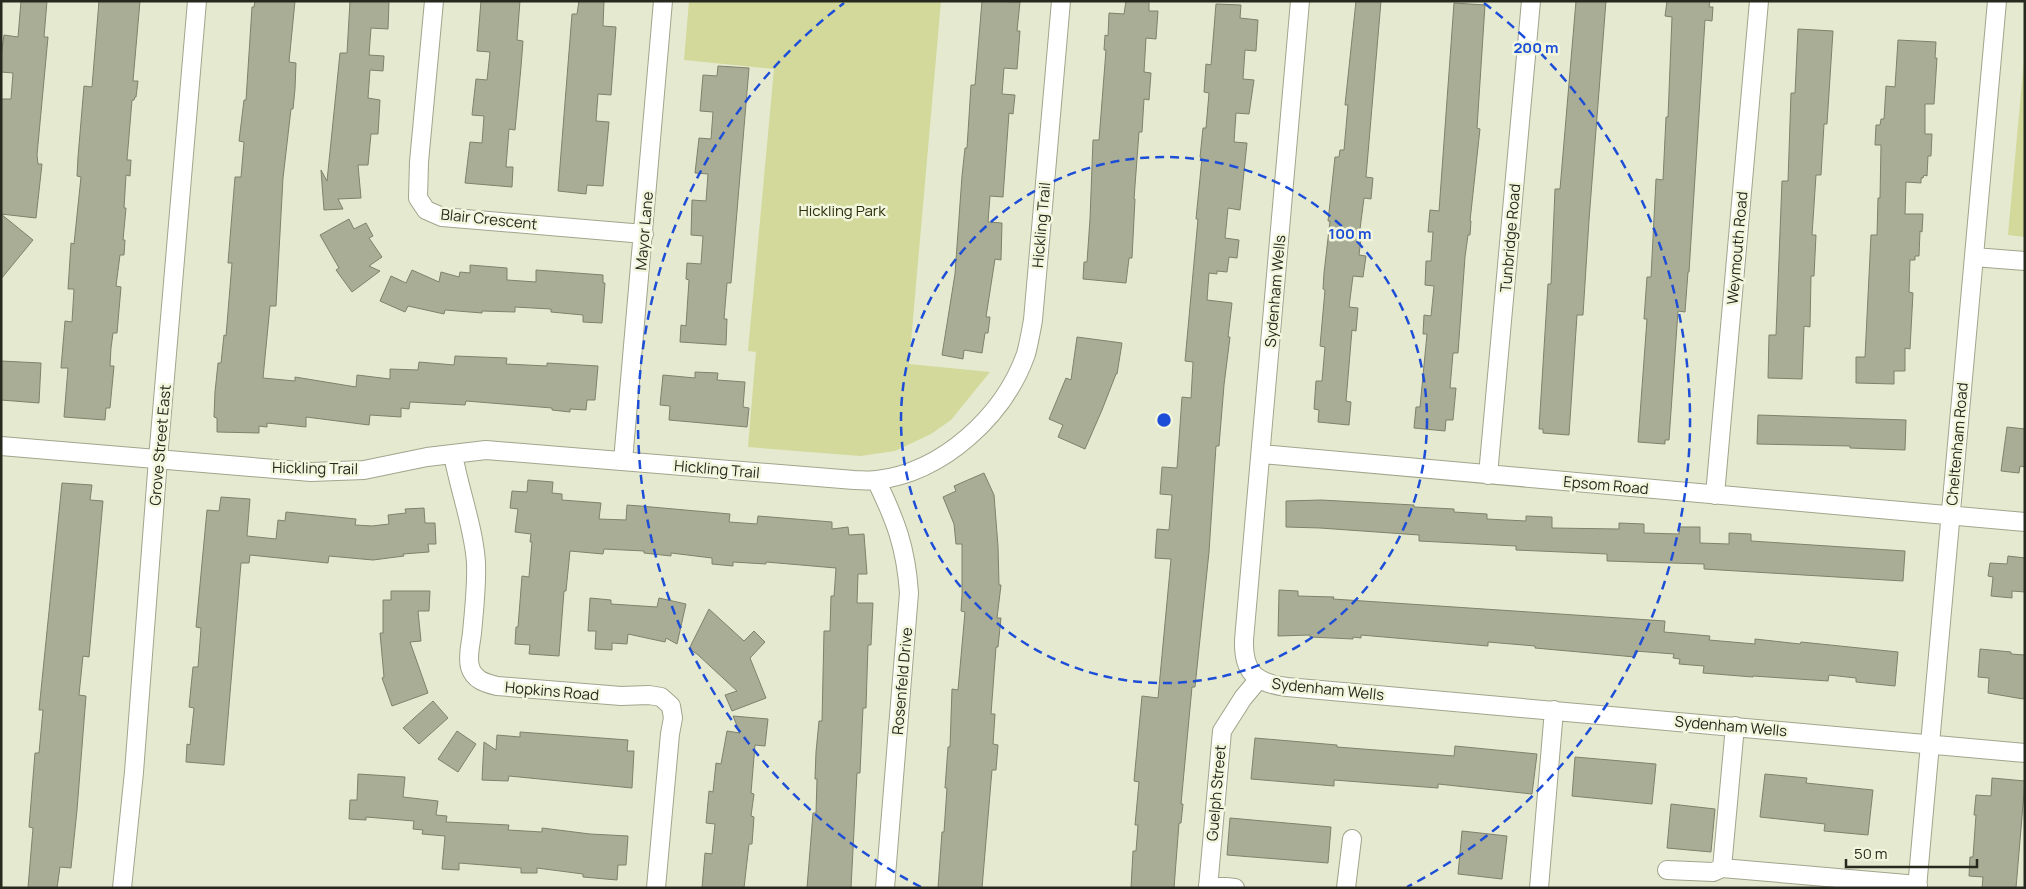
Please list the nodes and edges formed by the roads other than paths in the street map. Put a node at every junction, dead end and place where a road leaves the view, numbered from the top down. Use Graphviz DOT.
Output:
graph roads {
  1 [pos="197,1"];
  2 [pos="434,1"];
  3 [pos="664,1"];
  4 [pos="1061,1"];
  5 [pos="1300,1"];
  6 [pos="1531,1"];
  7 [pos="1759,1"];
  8 [pos="1997,1"];
  9 [pos="644,234"];
  10 [pos="1974,257"];
  11 [pos="2025,261"];
  12 [pos="1,446"];
  13 [pos="452,454"];
  14 [pos="1261,454"];
  15 [pos="158,458"];
  16 [pos="623,461"];
  17 [pos="1488,475"];
  18 [pos="876,480"];
  19 [pos="1715,495"];
  20 [pos="1950,516"];
  21 [pos="2025,522"];
  22 [pos="1258,680"];
  23 [pos="1554,710"];
  24 [pos="1735,726"];
  25 [pos="1930,745"];
  26 [pos="2025,753"];
  27 [pos="1352,839"];
  28 [pos="1722,868"];
  29 [pos="1667,870"];
  30 [pos="1208,886"];
  31 [pos="1918,886"];
  32 [pos="122,888"];
  33 [pos="656,888"];
  34 [pos="885,888"];
  35 [pos="1234,888"];
  36 [pos="1346,888"];
  37 [pos="1539,888"];
  1 -- 15 [label="street, Grove Street East"];
  2 -- 9 [label="street, Blair Crescent"];
  3 -- 9 [label="street, Mayor Lane"];
  4 -- 18 [label="street, Hickling Trail"];
  5 -- 14 [label="street, Sydenham Wells"];
  6 -- 17 [label="street, Tunbridge Road"];
  7 -- 19 [label="street, Weymouth Road"];
  8 -- 10 [label="street, Cheltenham Road"];
  9 -- 16 [label="street, Mayor Lane"];
  10 -- 11 [label="street"];
  10 -- 20 [label="street, Cheltenham Road"];
  12 -- 15 [label="street, Hickling Trail"];
  13 -- 15 [label="street, Hickling Trail"];
  13 -- 16 [label="street, Hickling Trail"];
  13 -- 33 [label="street, Hopkins Road"];
  14 -- 17 [label="street, Epsom Road"];
  14 -- 22 [label="street, Sydenham Wells"];
  15 -- 32 [label="street, Grove Street East"];
  16 -- 18 [label="street, Hickling Trail"];
  17 -- 19 [label="street, Epsom Road"];
  18 -- 34 [label="street, Rosenfeld Drive"];
  19 -- 20 [label="street, Epsom Road"];
  20 -- 21 [label="street, Epsom Road"];
  20 -- 25 [label="street, Cheltenham Road"];
  22 -- 23 [label="street, Sydenham Wells"];
  22 -- 30 [label="street, Guelph Street"];
  23 -- 24 [label="street, Sydenham Wells"];
  23 -- 37 [label="street"];
  24 -- 25 [label="street, Sydenham Wells"];
  24 -- 28 [label="street"];
  25 -- 26 [label="street, Sydenham Wells"];
  25 -- 31 [label="street, Cheltenham Road"];
  27 -- 36 [label="street"];
  28 -- 29 [label="street"];
  28 -- 31 [label="street"];
  30 -- 35 [label="street"];
}
